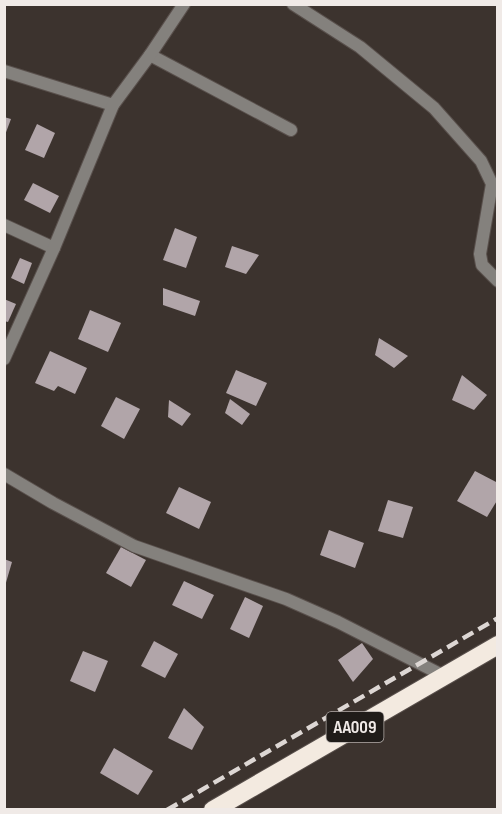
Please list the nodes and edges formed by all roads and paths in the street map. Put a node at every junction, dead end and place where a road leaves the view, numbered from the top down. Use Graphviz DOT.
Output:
graph roads {
  1 [pos="184,4"];
  2 [pos="293,4"];
  3 [pos="150,55"];
  4 [pos="4,71"];
  5 [pos="113,105"];
  6 [pos="291,130"];
  7 [pos="4,225"];
  8 [pos="54,248"];
  9 [pos="498,280"];
  10 [pos="4,359"];
  11 [pos="4,474"];
  12 [pos="498,645"];
  13 [pos="444,676"];
  14 [pos="213,810"];
  1 -- 3 [label="street"];
  2 -- 9 [label="street"];
  3 -- 5 [label="street"];
  3 -- 6 [label="street"];
  4 -- 5 [label="street"];
  5 -- 8 [label="street"];
  7 -- 8 [label="street"];
  8 -- 10 [label="street"];
  11 -- 13 [label="street"];
  12 -- 13 [label="highway, AA009"];
  13 -- 14 [label="highway, AA009"];
}
